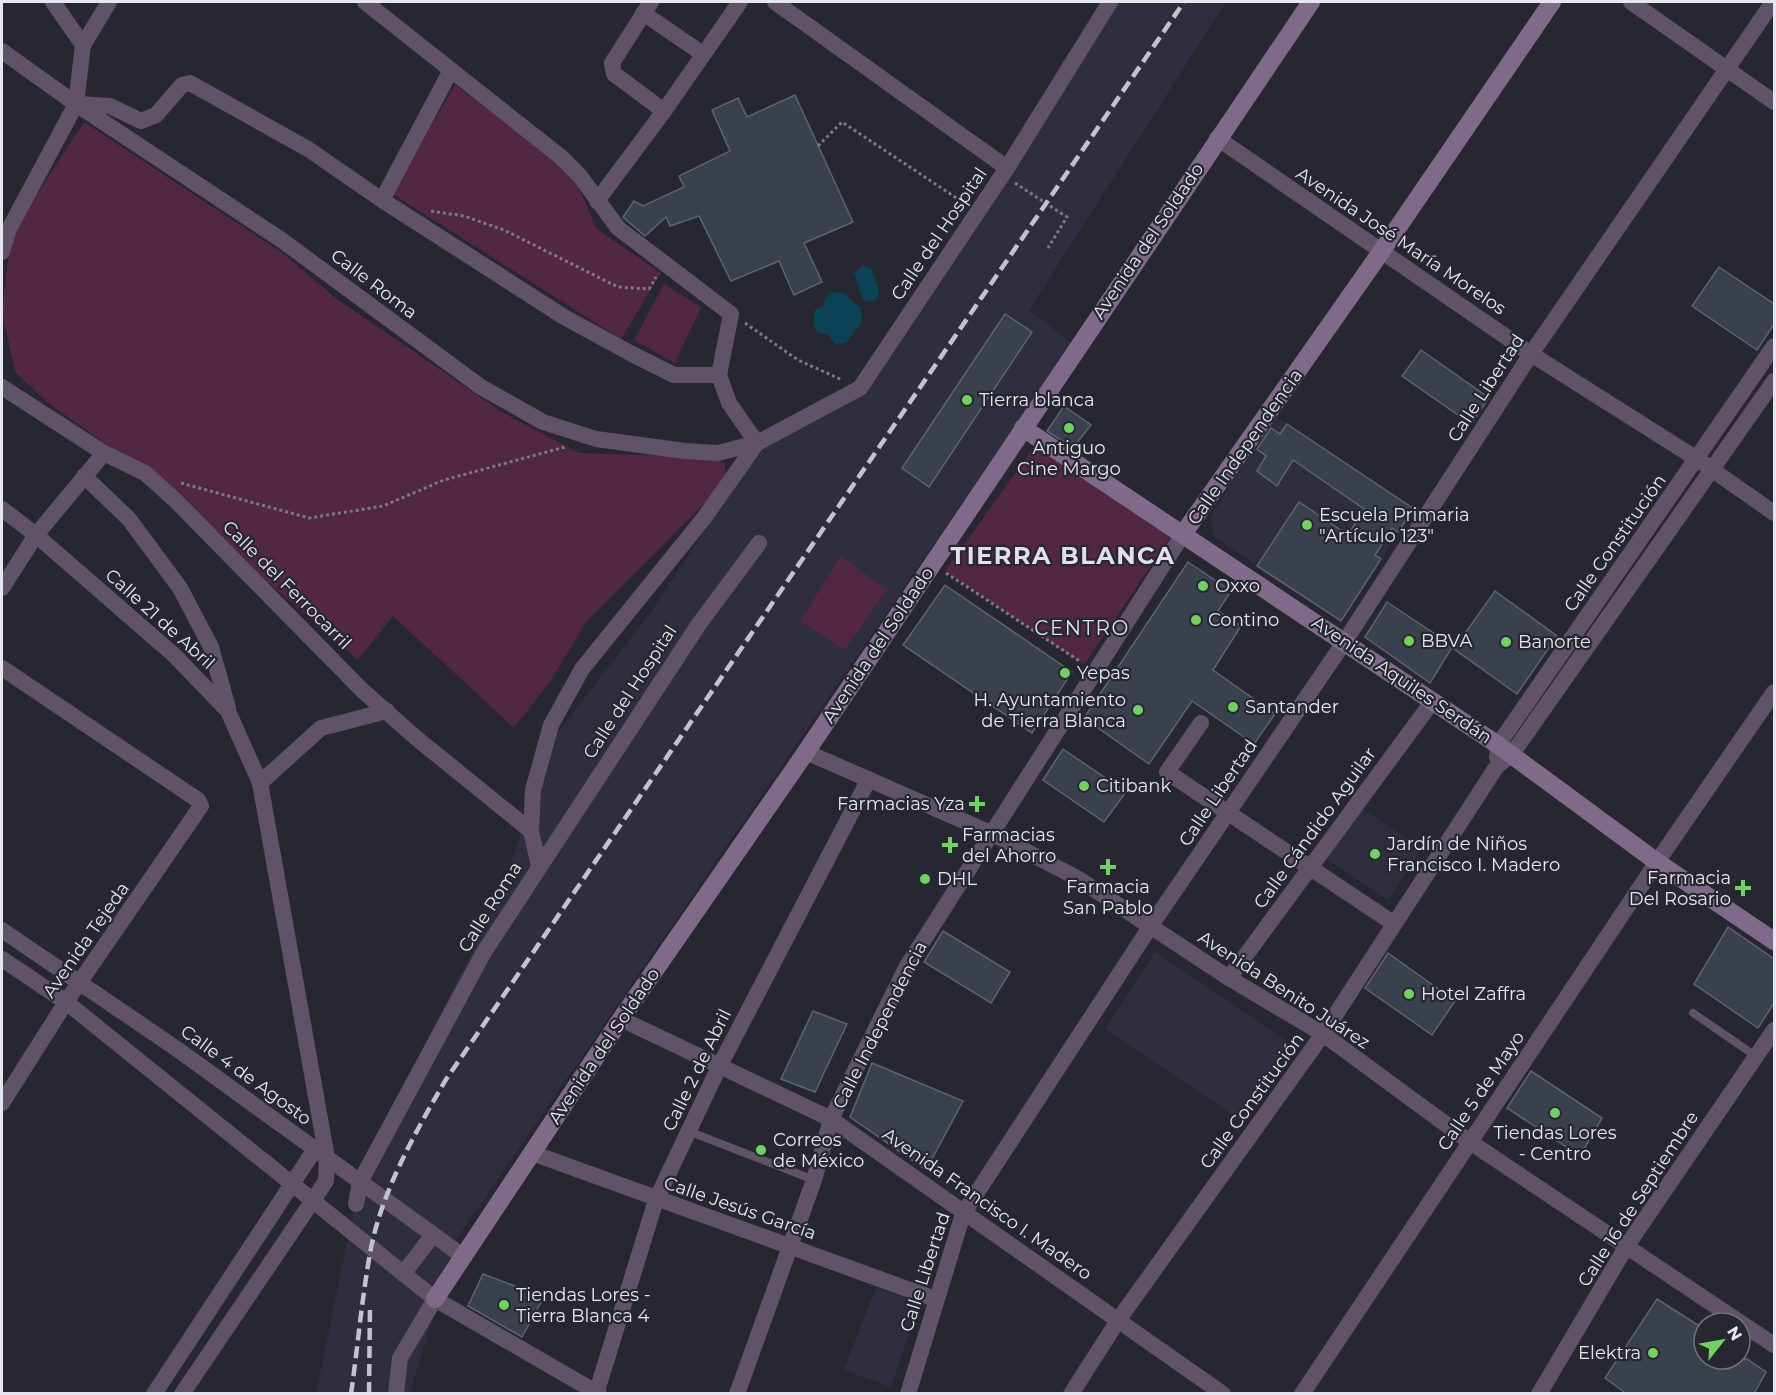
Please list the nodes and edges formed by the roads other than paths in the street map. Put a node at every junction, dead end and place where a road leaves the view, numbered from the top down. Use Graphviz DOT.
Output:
graph roads {
  1 [pos="53,2"];
  2 [pos="108,2"];
  3 [pos="365,2"];
  4 [pos="740,2"];
  5 [pos="775,2"];
  6 [pos="1110,2"];
  7 [pos="1311,2"];
  8 [pos="1552,2"];
  9 [pos="1631,2"];
  10 [pos="1773,2"];
  11 [pos="647,8"];
  12 [pos="83,45"];
  13 [pos="2,51"];
  14 [pos="704,54"];
  15 [pos="1727,69"];
  16 [pos="451,70"];
  17 [pos="1774,102"];
  18 [pos="76,104"];
  19 [pos="664,111"];
  20 [pos="1217,138"];
  21 [pos="1010,175"];
  22 [pos="382,200"];
  23 [pos="597,201"];
  24 [pos="2,252"];
  25 [pos="1381,252"];
  26 [pos="1774,346"];
  27 [pos="1531,354"];
  28 [pos="719,375"];
  29 [pos="1774,381"];
  30 [pos="2,387"];
  31 [pos="1023,428"];
  32 [pos="758,443"];
  33 [pos="104,453"];
  34 [pos="1697,459"];
  35 [pos="1712,470"];
  36 [pos="84,476"];
  37 [pos="2,509"];
  38 [pos="1774,513"];
  39 [pos="1183,534"];
  40 [pos="36,535"];
  41 [pos="759,543"];
  42 [pos="2,588"];
  43 [pos="1345,641"];
  44 [pos="2,668"];
  45 [pos="1774,692"];
  46 [pos="1432,702"];
  47 [pos="228,711"];
  48 [pos="387,711"];
  49 [pos="1201,723"];
  50 [pos="1505,749"];
  51 [pos="806,752"];
  52 [pos="869,779"];
  53 [pos="260,783"];
  54 [pos="1227,814"];
  55 [pos="531,831"];
  56 [pos="991,833"];
  57 [pos="1657,862"];
  58 [pos="539,866"];
  59 [pos="1309,869"];
  60 [pos="1394,923"];
  61 [pos="1150,927"];
  62 [pos="2,930"];
  63 [pos="1774,941"];
  64 [pos="2,959"];
  65 [pos="1228,978"];
  66 [pos="80,982"];
  67 [pos="66,1002"];
  68 [pos="1693,1013"];
  69 [pos="621,1019"];
  70 [pos="1774,1030"];
  71 [pos="1323,1035"];
  72 [pos="1756,1057"];
  73 [pos="719,1067"];
  74 [pos="2,1103"];
  75 [pos="831,1119"];
  76 [pos="688,1131"];
  77 [pos="1470,1142"];
  78 [pos="321,1153"];
  79 [pos="532,1153"];
  80 [pos="814,1180"];
  81 [pos="360,1182"];
  82 [pos="291,1184"];
  83 [pos="313,1200"];
  84 [pos="656,1200"];
  85 [pos="356,1204"];
  86 [pos="963,1214"];
  87 [pos="433,1235"];
  88 [pos="789,1246"];
  89 [pos="1626,1247"];
  90 [pos="464,1257"];
  91 [pos="404,1274"];
  92 [pos="435,1299"];
  93 [pos="935,1299"];
  94 [pos="1119,1319"];
  95 [pos="1774,1345"];
  96 [pos="597,1393"];
  97 [pos="1540,1393"];
  98 [pos="154,1394"];
  99 [pos="182,1394"];
  100 [pos="396,1394"];
  101 [pos="737,1394"];
  102 [pos="908,1394"];
  103 [pos="1071,1394"];
  104 [pos="1223,1394"];
  105 [pos="1302,1394"];
  1 -- 12 [label="street"];
  2 -- 12 [label="street"];
  3 -- 16 [label="street"];
  4 -- 14 [label="street"];
  5 -- 21 [label="street"];
  6 -- 21 [label="street, Calle del Hospital"];
  7 -- 20 [label="street, Avenida del Soldado"];
  8 -- 25 [label="street, Calle Independencia"];
  9 -- 15 [label="street"];
  10 -- 15 [label="street, Calle Libertad"];
  11 -- 14 [label="street"];
  11 -- 19 [label="street"];
  12 -- 18 [label="street"];
  13 -- 18 [label="street, Calle Roma"];
  14 -- 19 [label="street"];
  15 -- 17 [label="street"];
  15 -- 27 [label="street, Calle Libertad"];
  16 -- 22 [label="street"];
  16 -- 23 [label="street"];
  18 -- 22 [label="street"];
  18 -- 24 [label="street"];
  18 -- 32 [label="street, Calle Roma"];
  19 -- 23 [label="street"];
  20 -- 25 [label="street, Avenida José María Morelos"];
  20 -- 31 [label="street, Avenida del Soldado"];
  21 -- 32 [label="street, Calle del Hospital"];
  22 -- 28 [label="street"];
  23 -- 28 [label="street"];
  25 -- 27 [label="street, Avenida José María Morelos"];
  25 -- 39 [label="street, Calle Independencia"];
  26 -- 34 [label="street, Calle Constitución"];
  27 -- 34 [label="street, Avenida José María Morelos"];
  27 -- 43 [label="street, Calle Libertad"];
  28 -- 32 [label="street"];
  29 -- 35 [label="street, Calle Constitución"];
  30 -- 33 [label="street, Calle del Ferrocarril"];
  31 -- 39 [label="street, Avenida Aquiles Serdán"];
  31 -- 51 [label="street, Avenida del Soldado"];
  32 -- 55 [label="street, Calle Roma"];
  33 -- 36 [label="street"];
  33 -- 48 [label="street, Calle del Ferrocarril"];
  34 -- 35 [label="street, Avenida José María Morelos"];
  34 -- 50 [label="street, Calle Constitución"];
  35 -- 38 [label="street, Avenida José María Morelos"];
  35 -- 50 [label="street, Calle Constitución"];
  36 -- 40 [label="street"];
  36 -- 47 [label="street"];
  37 -- 40 [label="street, Calle 21 de Abril"];
  39 -- 43 [label="street, Avenida Aquiles Serdán"];
  39 -- 56 [label="street, Calle Independencia"];
  40 -- 42 [label="street"];
  40 -- 47 [label="street, Calle 21 de Abril"];
  41 -- 58 [label="street, Calle del Hospital"];
  43 -- 46 [label="street, Avenida Aquiles Serdán"];
  43 -- 54 [label="street, Calle Libertad"];
  44 -- 66 [label="street, Avenida Tejeda"];
  45 -- 57 [label="street, Calle 5 de Mayo"];
  46 -- 50 [label="street, Avenida Aquiles Serdán"];
  46 -- 59 [label="street, Calle Cándido Aguilar"];
  47 -- 53 [label="street, Calle 21 de Abril"];
  48 -- 53 [label="street"];
  48 -- 55 [label="street, Calle del Ferrocarril"];
  49 -- 54 [label="street"];
  50 -- 57 [label="street, Avenida Aquiles Serdán"];
  50 -- 60 [label="street, Calle Constitución"];
  51 -- 52 [label="street, Avenida Benito Juárez"];
  51 -- 69 [label="street, Avenida del Soldado"];
  52 -- 56 [label="street, Avenida Benito Juárez"];
  52 -- 73 [label="street, Calle 2 de Abril"];
  53 -- 78 [label="street, Calle 21 de Abril"];
  54 -- 59 [label="street"];
  54 -- 61 [label="street, Calle Libertad"];
  55 -- 58 [label="street, Calle Roma"];
  56 -- 61 [label="street, Avenida Benito Juárez"];
  56 -- 75 [label="street, Calle Independencia"];
  57 -- 63 [label="street, Avenida Aquiles Serdán"];
  57 -- 77 [label="street, Calle 5 de Mayo"];
  58 -- 81 [label="street, Calle Roma"];
  59 -- 60 [label="street"];
  59 -- 65 [label="street, Calle Cándido Aguilar"];
  60 -- 71 [label="street, Calle Constitución"];
  61 -- 65 [label="street, Avenida Benito Juárez"];
  61 -- 86 [label="street, Calle Libertad"];
  62 -- 66 [label="street, Calle 4 de Agosto"];
  64 -- 67 [label="street"];
  65 -- 71 [label="street, Avenida Benito Juárez"];
  66 -- 67 [label="street, Avenida Tejeda"];
  66 -- 78 [label="street, Calle 4 de Agosto"];
  67 -- 74 [label="street, Avenida Tejeda"];
  67 -- 82 [label="street"];
  68 -- 72 [label="lane"];
  69 -- 73 [label="street, Avenida Francisco I. Madero"];
  69 -- 79 [label="street, Avenida del Soldado"];
  70 -- 72 [label="street, Calle 16 de Septiembre"];
  71 -- 77 [label="street, Avenida Benito Juárez"];
  71 -- 94 [label="street, Calle Constitución"];
  72 -- 89 [label="street, Calle 16 de Septiembre"];
  73 -- 75 [label="street, Avenida Francisco I. Madero"];
  73 -- 76 [label="street, Calle 2 de Abril"];
  75 -- 80 [label="street, Calle Independencia"];
  75 -- 86 [label="street, Avenida Francisco I. Madero"];
  76 -- 80 [label="lane"];
  76 -- 84 [label="street, Calle 2 de Abril"];
  77 -- 89 [label="street, Avenida Benito Juárez"];
  77 -- 105 [label="street, Calle 5 de Mayo"];
  78 -- 81 [label="street, Calle 4 de Agosto"];
  78 -- 82 [label="street"];
  78 -- 83 [label="street, Calle 21 de Abril"];
  79 -- 84 [label="street, Calle Jesús García"];
  79 -- 90 [label="street, Avenida del Soldado"];
  80 -- 88 [label="street, Calle Independencia"];
  81 -- 85 [label="street, Calle Roma"];
  81 -- 87 [label="street, Calle 4 de Agosto"];
  82 -- 83 [label="street"];
  82 -- 98 [label="street"];
  83 -- 91 [label="street"];
  83 -- 99 [label="street, Calle 21 de Abril"];
  84 -- 88 [label="street, Calle Jesús García"];
  84 -- 96 [label="street, Calle 2 de Abril"];
  86 -- 93 [label="street, Calle Libertad"];
  86 -- 94 [label="street, Avenida Francisco I. Madero"];
  87 -- 90 [label="street, Calle 4 de Agosto"];
  87 -- 91 [label="street"];
  88 -- 93 [label="street, Calle Jesús García"];
  88 -- 101 [label="street, Calle Independencia"];
  89 -- 95 [label="street, Avenida Benito Juárez"];
  89 -- 97 [label="street, Calle 16 de Septiembre"];
  90 -- 92 [label="street, Avenida del Soldado"];
  91 -- 92 [label="street"];
  92 -- 96 [label="street"];
  92 -- 100 [label="street"];
  93 -- 102 [label="street, Calle Libertad"];
  94 -- 103 [label="street, Calle Constitución"];
  94 -- 104 [label="street, Avenida Francisco I. Madero"];
}
